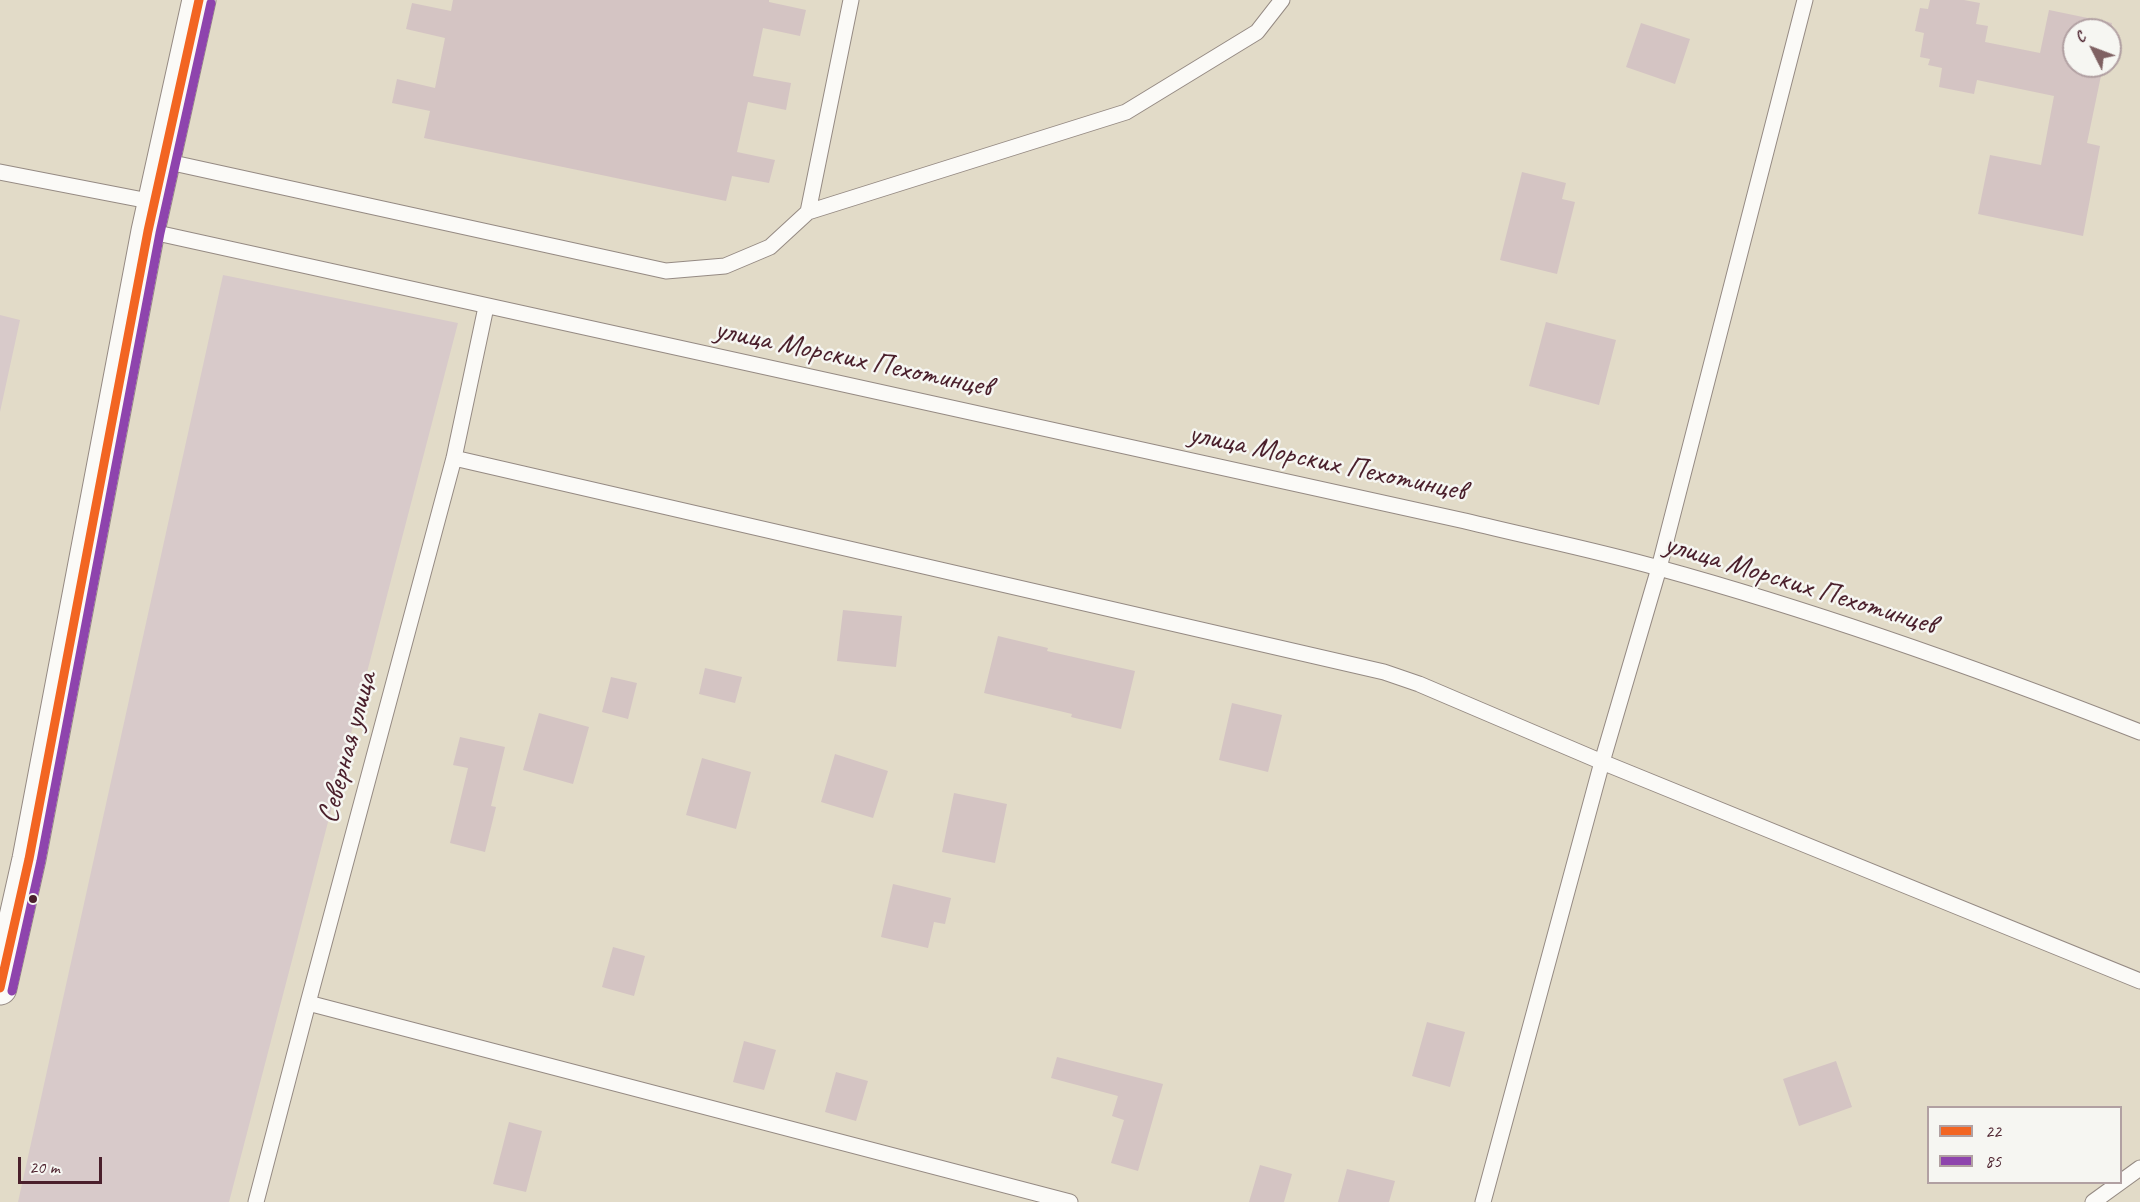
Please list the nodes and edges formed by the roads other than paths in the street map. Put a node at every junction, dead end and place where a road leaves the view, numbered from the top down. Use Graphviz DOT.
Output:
graph roads {
  1 [pos="200,0"];
  2 [pos="851,0"];
  3 [pos="1282,0"];
  4 [pos="1805,0"];
  5 [pos="164,161"];
  6 [pos="0,172"];
  7 [pos="808,212"];
  8 [pos="151,216"];
  9 [pos="486,307"];
  10 [pos="454,458"];
  11 [pos="1659,568"];
  12 [pos="2140,732"];
  13 [pos="1602,762"];
  14 [pos="2140,981"];
  15 [pos="0,988"];
  16 [pos="308,1003"];
  17 [pos="2140,1168"];
  18 [pos="2122,1181"];
  19 [pos="2118,1184"];
  20 [pos="256,1202"];
  21 [pos="1070,1202"];
  22 [pos="1483,1202"];
  23 [pos="2093,1202"];
  1 -- 5 [label="main road"];
  2 -- 7 [label="lane"];
  3 -- 7 [label="lane"];
  4 -- 11 [label="lane"];
  5 -- 7 [label="lane"];
  5 -- 8 [label="main road"];
  6 -- 8 [label="lane, улица Морских Пехотинцев"];
  8 -- 9 [label="lane, улица Морских Пехотинцев"];
  8 -- 15 [label="main road"];
  9 -- 10 [label="lane, Северная улица"];
  9 -- 11 [label="lane, улица Морских Пехотинцев"];
  10 -- 13 [label="lane"];
  10 -- 16 [label="lane, Северная улица"];
  11 -- 12 [label="lane, улица Морских Пехотинцев"];
  11 -- 13 [label="lane"];
  13 -- 14 [label="lane"];
  13 -- 22 [label="lane"];
  16 -- 20 [label="lane, Северная улица"];
  16 -- 21 [label="lane"];
  17 -- 18 [label="lane"];
  19 -- 23 [label="lane"];
}
